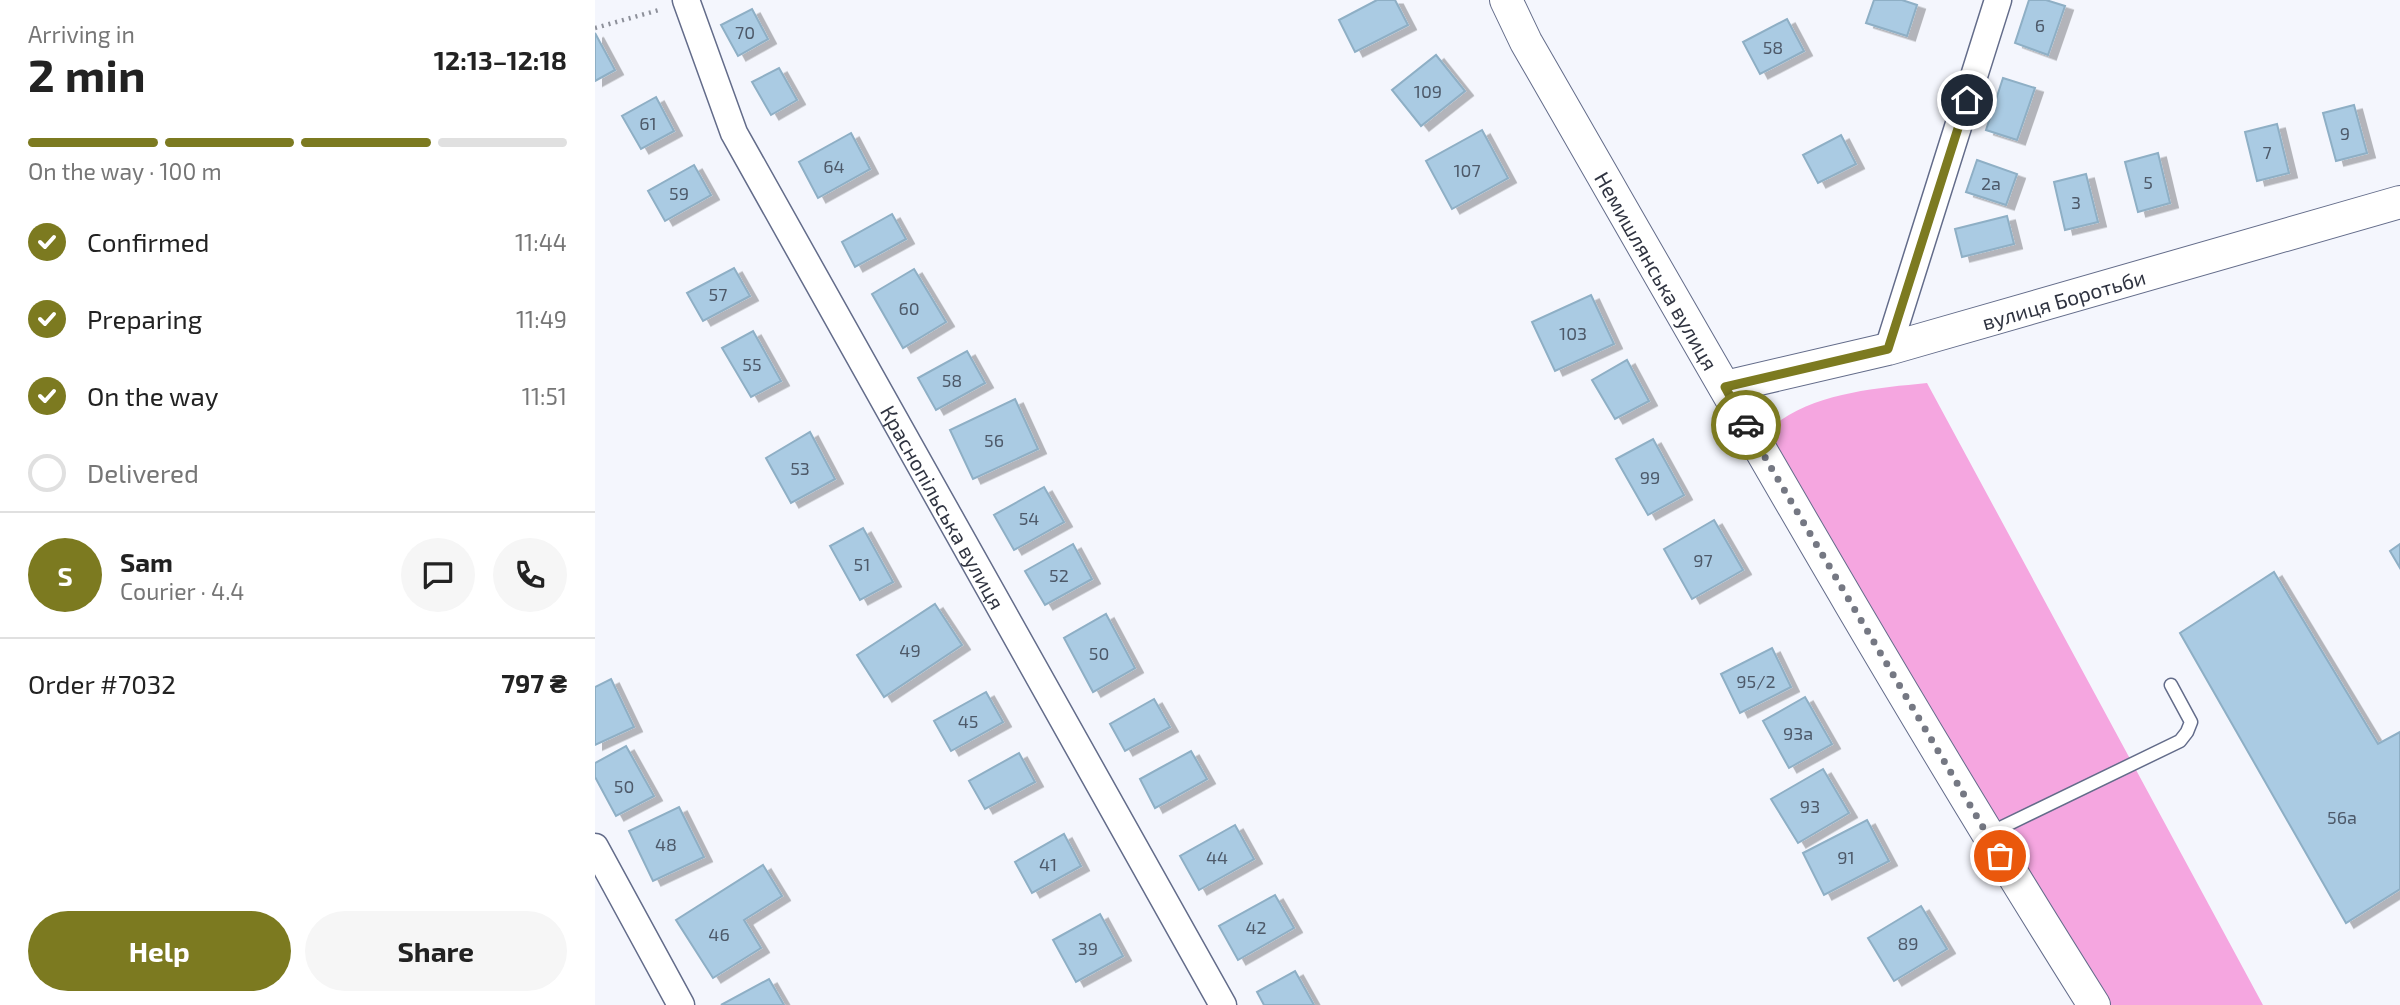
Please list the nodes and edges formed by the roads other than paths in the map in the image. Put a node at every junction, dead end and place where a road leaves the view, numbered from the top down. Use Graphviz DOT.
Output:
graph roads {
  1 [pos="1506,0"];
  2 [pos="1998,0"];
  3 [pos="687,1"];
  4 [pos="2400,202"];
  5 [pos="1888,349"];
  6 [pos="1725,387"];
  7 [pos="2171,685"];
  8 [pos="1987,835"];
  9 [pos="595,847"];
  10 [pos="681,1005"];
  11 [pos="1223,1005"];
  12 [pos="2094,1005"];
  1 -- 6 [label="street, Немишлянська вулиця"];
  2 -- 5 [label="street"];
  3 -- 11 [label="street, Краснопільська вулиця"];
  4 -- 5 [label="street, вулиця Боротьби"];
  5 -- 6 [label="street, вулиця Боротьби"];
  6 -- 8 [label="street, Немишлянська вулиця"];
  7 -- 8 [label="lane"];
  8 -- 12 [label="street, Немишлянська вулиця"];
  9 -- 10 [label="street"];
}
